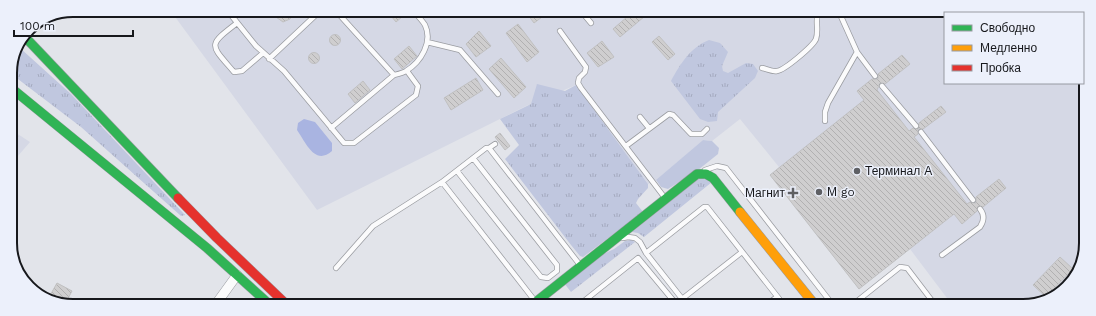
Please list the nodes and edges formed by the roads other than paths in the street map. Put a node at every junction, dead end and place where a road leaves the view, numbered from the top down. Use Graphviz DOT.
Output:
graph roads {
  1 [pos="233,17"];
  2 [pos="313,17"];
  3 [pos="341,17"];
  4 [pos="419,17"];
  5 [pos="586,17"];
  6 [pos="817,17"];
  7 [pos="841,17"];
  8 [pos="238,23"];
  9 [pos="591,23"];
  10 [pos="560,31"];
  11 [pos="28,40"];
  12 [pos="427,42"];
  13 [pos="857,52"];
  14 [pos="263,53"];
  15 [pos="270,59"];
  16 [pos="762,68"];
  17 [pos="407,71"];
  18 [pos="394,75"];
  19 [pos="875,76"];
  20 [pos="882,86"];
  21 [pos="17,93"];
  22 [pos="498,94"];
  23 [pos="640,117"];
  24 [pos="825,121"];
  25 [pos="916,126"];
  26 [pos="331,128"];
  27 [pos="649,128"];
  28 [pos="707,129"];
  29 [pos="920,132"];
  30 [pos="495,144"];
  31 [pos="626,146"];
  32 [pos="489,148"];
  33 [pos="473,158"];
  34 [pos="457,171"];
  35 [pos="697,174"];
  36 [pos="442,182"];
  37 [pos="665,199"];
  38 [pos="973,200"];
  39 [pos="980,209"];
  40 [pos="614,241"];
  41 [pos="742,252"];
  42 [pos="646,253"];
  43 [pos="942,255"];
  44 [pos="581,266"];
  45 [pos="336,268"];
  46 [pos="237,275"];
  47 [pos="777,297"];
  48 [pos="220,299"];
  49 [pos="263,299"];
  50 [pos="281,299"];
  51 [pos="531,299"];
  52 [pos="541,299"];
  53 [pos="587,299"];
  54 [pos="670,299"];
  55 [pos="682,299"];
  56 [pos="774,299"];
  57 [pos="810,299"];
  58 [pos="828,299"];
  59 [pos="860,299"];
  60 [pos="931,299"];
  1 -- 8 [label="lane"];
  2 -- 15 [label="lane"];
  3 -- 18 [label="lane"];
  4 -- 12 [label="lane"];
  5 -- 9 [label="lane"];
  6 -- 16 [label="lane"];
  7 -- 13 [label="lane"];
  8 -- 14 [label="lane"];
  8 -- 14 [label="lane"];
  10 -- 31 [label="lane"];
  11 -- 50 [label="main road"];
  12 -- 17 [label="lane"];
  12 -- 22 [label="lane"];
  13 -- 19 [label="lane"];
  13 -- 24 [label="lane"];
  14 -- 15 [label="lane"];
  15 -- 26 [label="lane"];
  17 -- 18 [label="lane"];
  17 -- 26 [label="lane"];
  18 -- 26 [label="lane"];
  20 -- 25 [label="lane"];
  21 -- 46 [label="main road"];
  23 -- 27 [label="lane"];
  27 -- 28 [label="lane"];
  27 -- 31 [label="lane"];
  29 -- 38 [label="lane"];
  30 -- 32 [label="lane"];
  31 -- 37 [label="lane"];
  32 -- 33 [label="lane"];
  32 -- 44 [label="lane"];
  33 -- 34 [label="lane"];
  33 -- 34 [label="lane"];
  34 -- 36 [label="lane"];
  35 -- 37 [label="main road"];
  35 -- 57 [label="main road"];
  35 -- 58 [label="lane"];
  36 -- 45 [label="lane"];
  36 -- 51 [label="lane"];
  37 -- 40 [label="main road"];
  39 -- 43 [label="lane"];
  40 -- 42 [label="lane"];
  40 -- 44 [label="main road"];
  41 -- 42 [label="lane"];
  41 -- 47 [label="lane"];
  41 -- 55 [label="lane"];
  42 -- 55 [label="lane"];
  44 -- 52 [label="main road"];
  46 -- 48 [label="street"];
  46 -- 49 [label="main road"];
  47 -- 56 [label="lane"];
  53 -- 54 [label="lane"];
  59 -- 60 [label="lane"];
}
